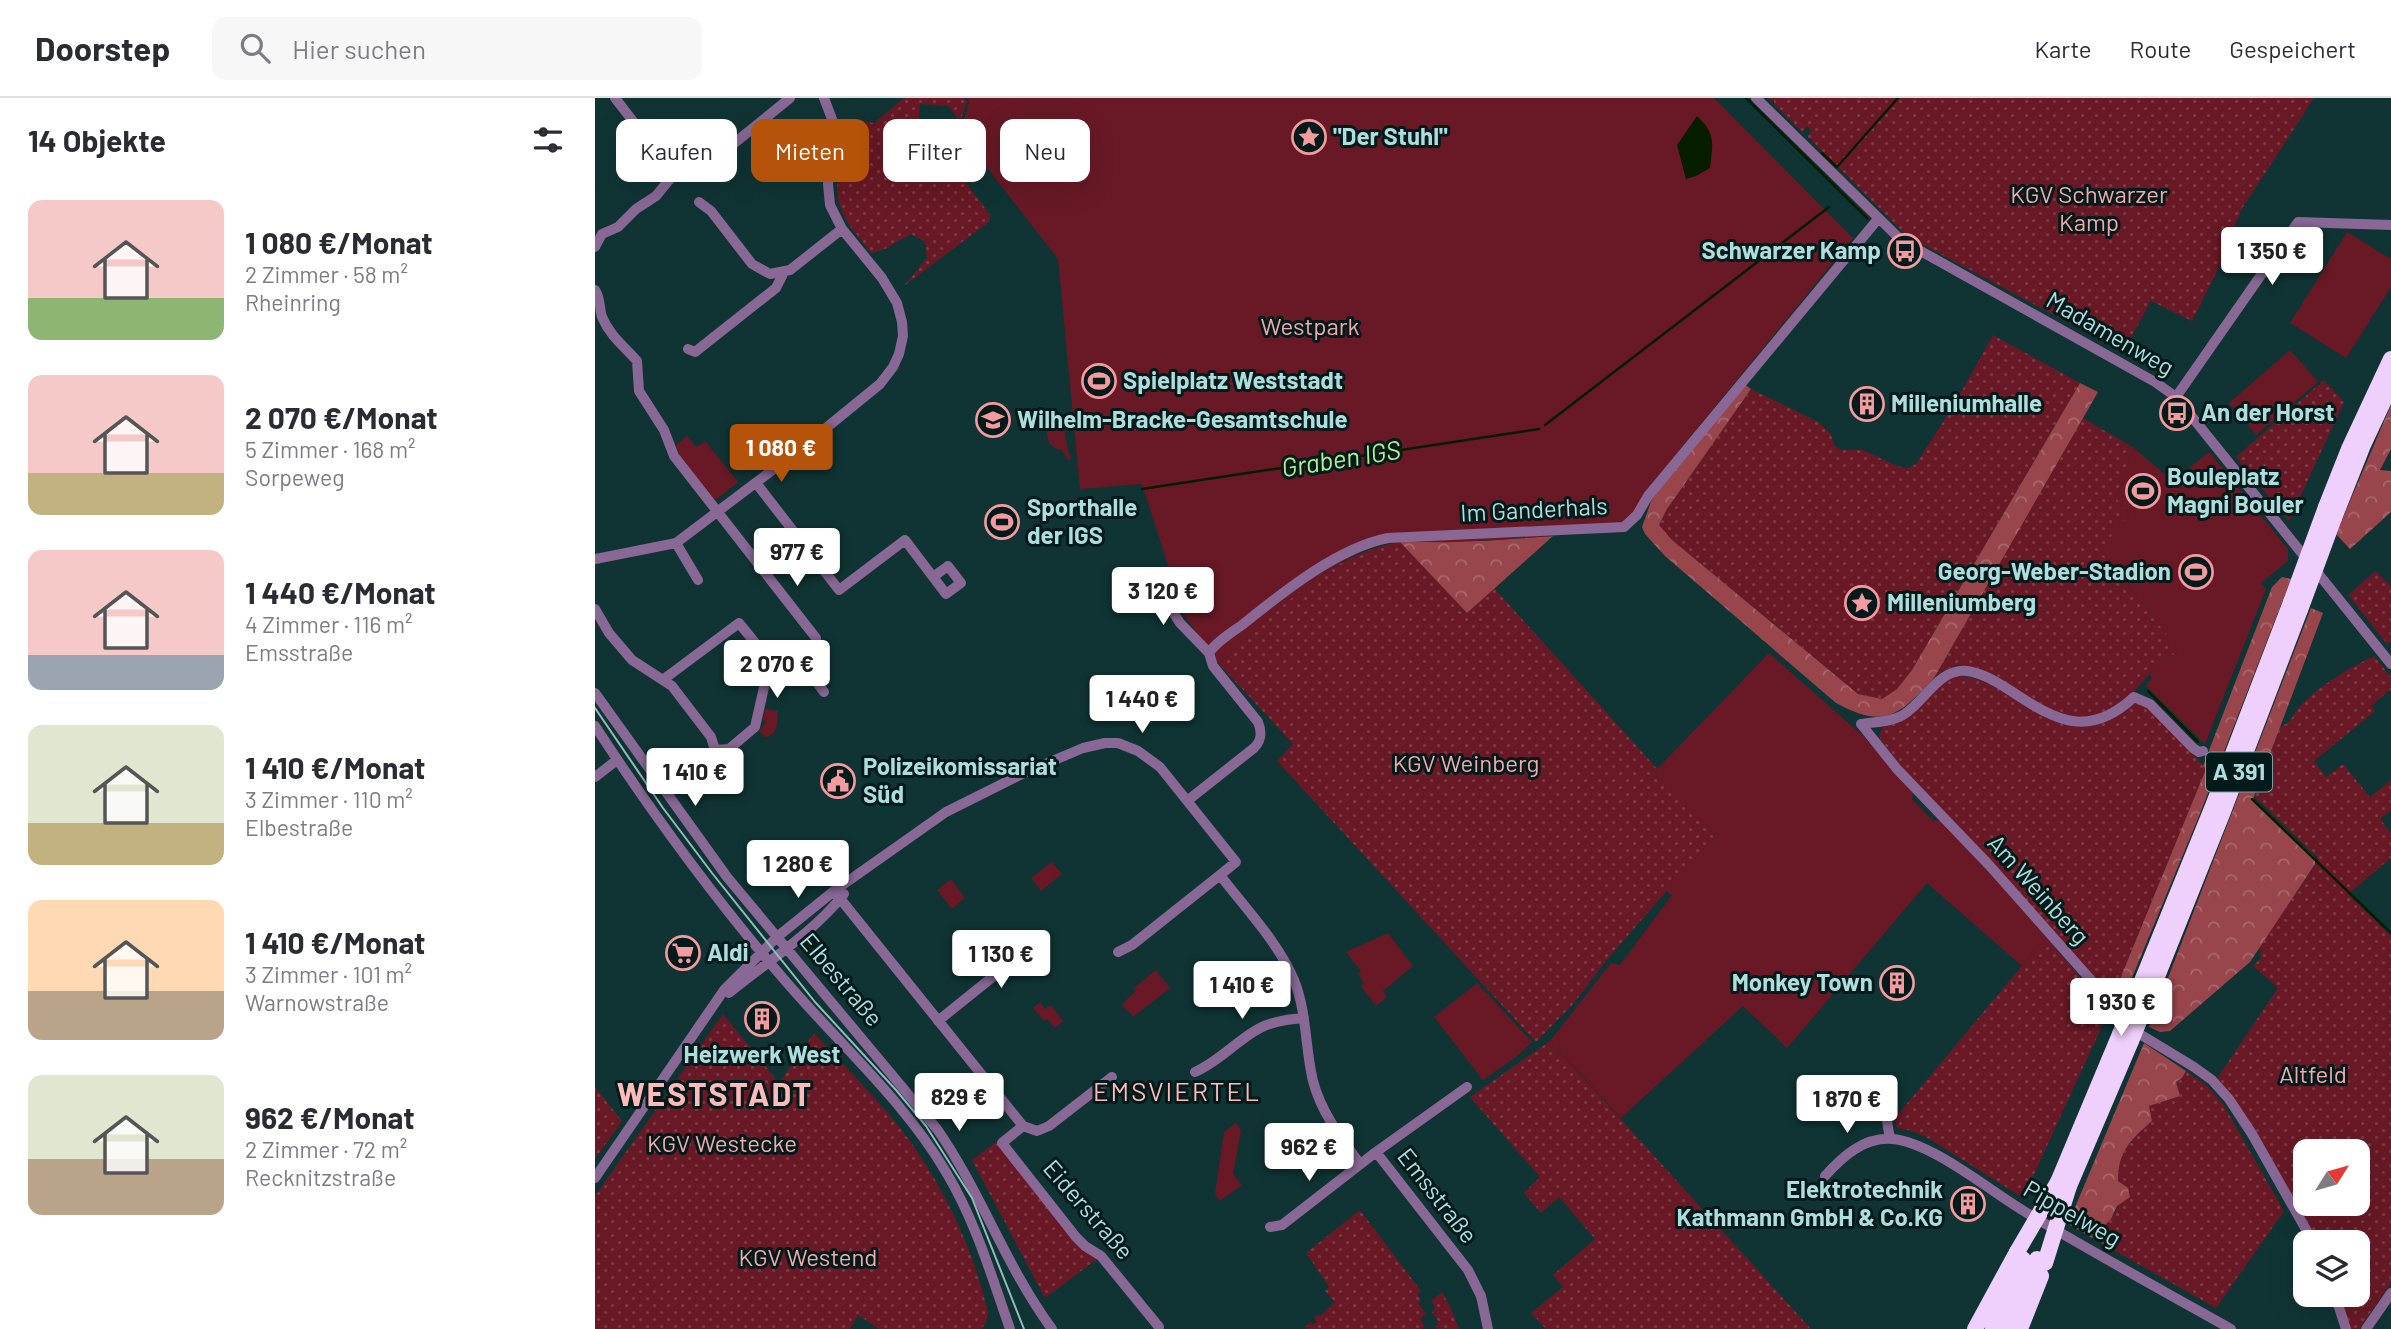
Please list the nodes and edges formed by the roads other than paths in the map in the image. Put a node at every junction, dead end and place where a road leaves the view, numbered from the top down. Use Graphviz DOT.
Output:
graph roads {
  1 [pos="615,98"];
  2 [pos="790,98"];
  3 [pos="824,98"];
  4 [pos="1756,98"];
  5 [pos="631,119"];
  6 [pos="737,140"];
  7 [pos="667,182"];
  8 [pos="699,202"];
  9 [pos="1878,219"];
  10 [pos="2391,225"];
  11 [pos="842,229"];
  12 [pos="598,230"];
  13 [pos="595,247"];
  14 [pos="784,272"];
  15 [pos="595,290"];
  16 [pos="688,349"];
  17 [pos="2391,359"];
  18 [pos="2391,385"];
  19 [pos="2176,397"];
  20 [pos="756,483"];
  21 [pos="718,513"];
  22 [pos="2330,513"];
  23 [pos="677,543"];
  24 [pos="595,559"];
  25 [pos="1149,575"];
  26 [pos="933,576"];
  27 [pos="698,580"];
  28 [pos="595,609"];
  29 [pos="1209,653"];
  30 [pos="2391,664"];
  31 [pos="664,679"];
  32 [pos="824,692"];
  33 [pos="595,693"];
  34 [pos="595,726"];
  35 [pos="2203,751"];
  36 [pos="617,760"];
  37 [pos="595,777"];
  38 [pos="1187,800"];
  39 [pos="1220,875"];
  40 [pos="837,895"];
  41 [pos="1039,935"];
  42 [pos="777,937"];
  43 [pos="786,948"];
  44 [pos="1118,952"];
  45 [pos="765,957"];
  46 [pos="1304,1018"];
  47 [pos="938,1021"];
  48 [pos="1195,1072"];
  49 [pos="1112,1077"];
  50 [pos="1467,1087"];
  51 [pos="1887,1121"];
  52 [pos="1023,1126"];
  53 [pos="1890,1139"];
  54 [pos="1376,1152"];
  55 [pos="1360,1164"];
  56 [pos="1825,1176"];
  57 [pos="595,1178"];
  58 [pos="2063,1184"];
  59 [pos="1270,1227"];
  60 [pos="2306,1230"];
  61 [pos="2031,1257"];
  62 [pos="2391,1293"];
  63 [pos="2339,1307"];
  64 [pos="1007,1327"];
  65 [pos="1159,1327"];
  66 [pos="1052,1329"];
  67 [pos="1488,1329"];
  68 [pos="1975,1329"];
  69 [pos="1993,1329"];
  70 [pos="2006,1329"];
  71 [pos="2020,1329"];
  72 [pos="2231,1329"];
  73 [pos="2346,1329"];
  74 [pos="2366,1329"];
  1 -- 5 [label="street"];
  2 -- 6 [label="street"];
  3 -- 11 [label="street"];
  4 -- 9 [label="street, Madamenweg"];
  7 -- 12 [label="street"];
  8 -- 14 [label="street"];
  9 -- 19 [label="street, Madamenweg"];
  9 -- 29 [label="street, Im Ganderhals"];
  10 -- 19 [label="street"];
  11 -- 14 [label="street"];
  11 -- 20 [label="street"];
  12 -- 13 [label="street"];
  14 -- 16 [label="street"];
  15 -- 21 [label="street"];
  17 -- 22 [label="highway, A 391"];
  18 -- 22 [label="highway, A 391"];
  19 -- 30 [label="street, Madamenweg"];
  20 -- 21 [label="street"];
  20 -- 26 [label="street"];
  21 -- 23 [label="street"];
  21 -- 32 [label="street"];
  22 -- 58 [label="highway, A 391, bridge"];
  23 -- 24 [label="street"];
  23 -- 27 [label="street"];
  25 -- 29 [label="street"];
  28 -- 31 [label="street"];
  29 -- 38 [label="street"];
  31 -- 31 [label="street"];
  33 -- 42 [label="street, Elbestraße"];
  34 -- 36 [label="street, Elbestraße"];
  35 -- 60 [label="street, Am Weinberg"];
  36 -- 37 [label="street"];
  36 -- 45 [label="street, Elbestraße"];
  38 -- 39 [label="street"];
  38 -- 40 [label="street"];
  39 -- 44 [label="street"];
  39 -- 46 [label="street, Emsstraße"];
  40 -- 42 [label="street"];
  40 -- 43 [label="street"];
  40 -- 47 [label="street"];
  41 -- 47 [label="street"];
  42 -- 43 [label="street, Elbestraße"];
  42 -- 45 [label="street"];
  43 -- 45 [label="street"];
  43 -- 66 [label="street, Elbestraße"];
  45 -- 57 [label="street"];
  45 -- 64 [label="street, Elbestraße"];
  46 -- 48 [label="street"];
  46 -- 55 [label="street, Emsstraße"];
  47 -- 52 [label="street"];
  49 -- 52 [label="street, Eiderstraße"];
  50 -- 54 [label="street"];
  51 -- 53 [label="street"];
  52 -- 65 [label="street, Eiderstraße"];
  53 -- 56 [label="street"];
  53 -- 72 [label="street, Pippelweg"];
  54 -- 55 [label="street, Emsstraße"];
  54 -- 67 [label="street, Emsstraße"];
  55 -- 59 [label="street"];
  58 -- 61 [label="highway, bridge"];
  58 -- 61 [label="highway, bridge"];
  61 -- 68 [label="highway"];
  61 -- 69 [label="highway"];
  61 -- 70 [label="highway"];
  61 -- 71 [label="highway"];
  62 -- 74 [label="street"];
  63 -- 73 [label="street"];
}
